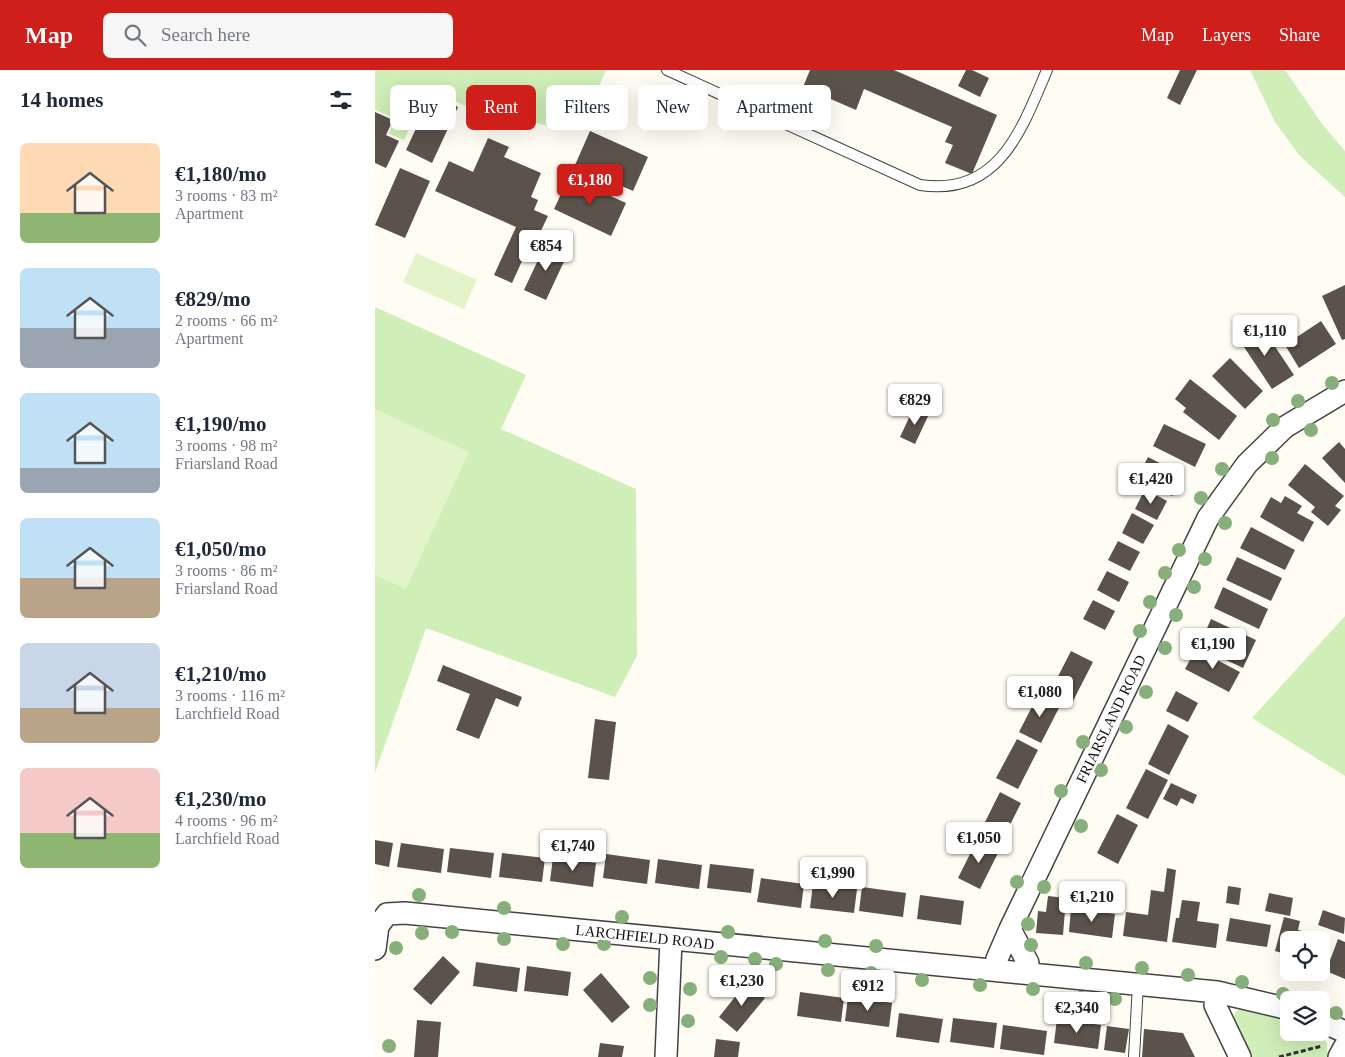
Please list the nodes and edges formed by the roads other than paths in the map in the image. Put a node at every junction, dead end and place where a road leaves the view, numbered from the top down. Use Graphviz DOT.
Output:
graph roads {
  1 [pos="667,70"];
  2 [pos="1047,70"];
  3 [pos="1345,391"];
  4 [pos="382,915"];
  5 [pos="1010,928"];
  6 [pos="671,940"];
  7 [pos="375,949"];
  8 [pos="995,970"];
  9 [pos="1027,973"];
  10 [pos="1138,984"];
  11 [pos="1217,992"];
  12 [pos="1280,1007"];
  13 [pos="1330,1032"];
  14 [pos="1343,1047"];
  15 [pos="666,1057"];
  16 [pos="1134,1057"];
  17 [pos="1240,1057"];
  1 -- 2 [label="lane"];
  3 -- 5 [label="street, FRIARSLAND ROAD"];
  4 -- 6 [label="street, LARCHFIELD ROAD"];
  4 -- 7 [label="street"];
  5 -- 8 [label="street, FRIARSLAND ROAD"];
  5 -- 9 [label="street"];
  6 -- 8 [label="street, LARCHFIELD ROAD"];
  6 -- 15 [label="street"];
  8 -- 9 [label="street, LARCHFIELD ROAD"];
  9 -- 10 [label="street, LARCHFIELD ROAD"];
  10 -- 11 [label="street, LARCHFIELD ROAD"];
  10 -- 16 [label="lane"];
  11 -- 12 [label="street, LARCHFIELD ROAD"];
  11 -- 17 [label="street"];
  13 -- 14 [label="street"];
}
